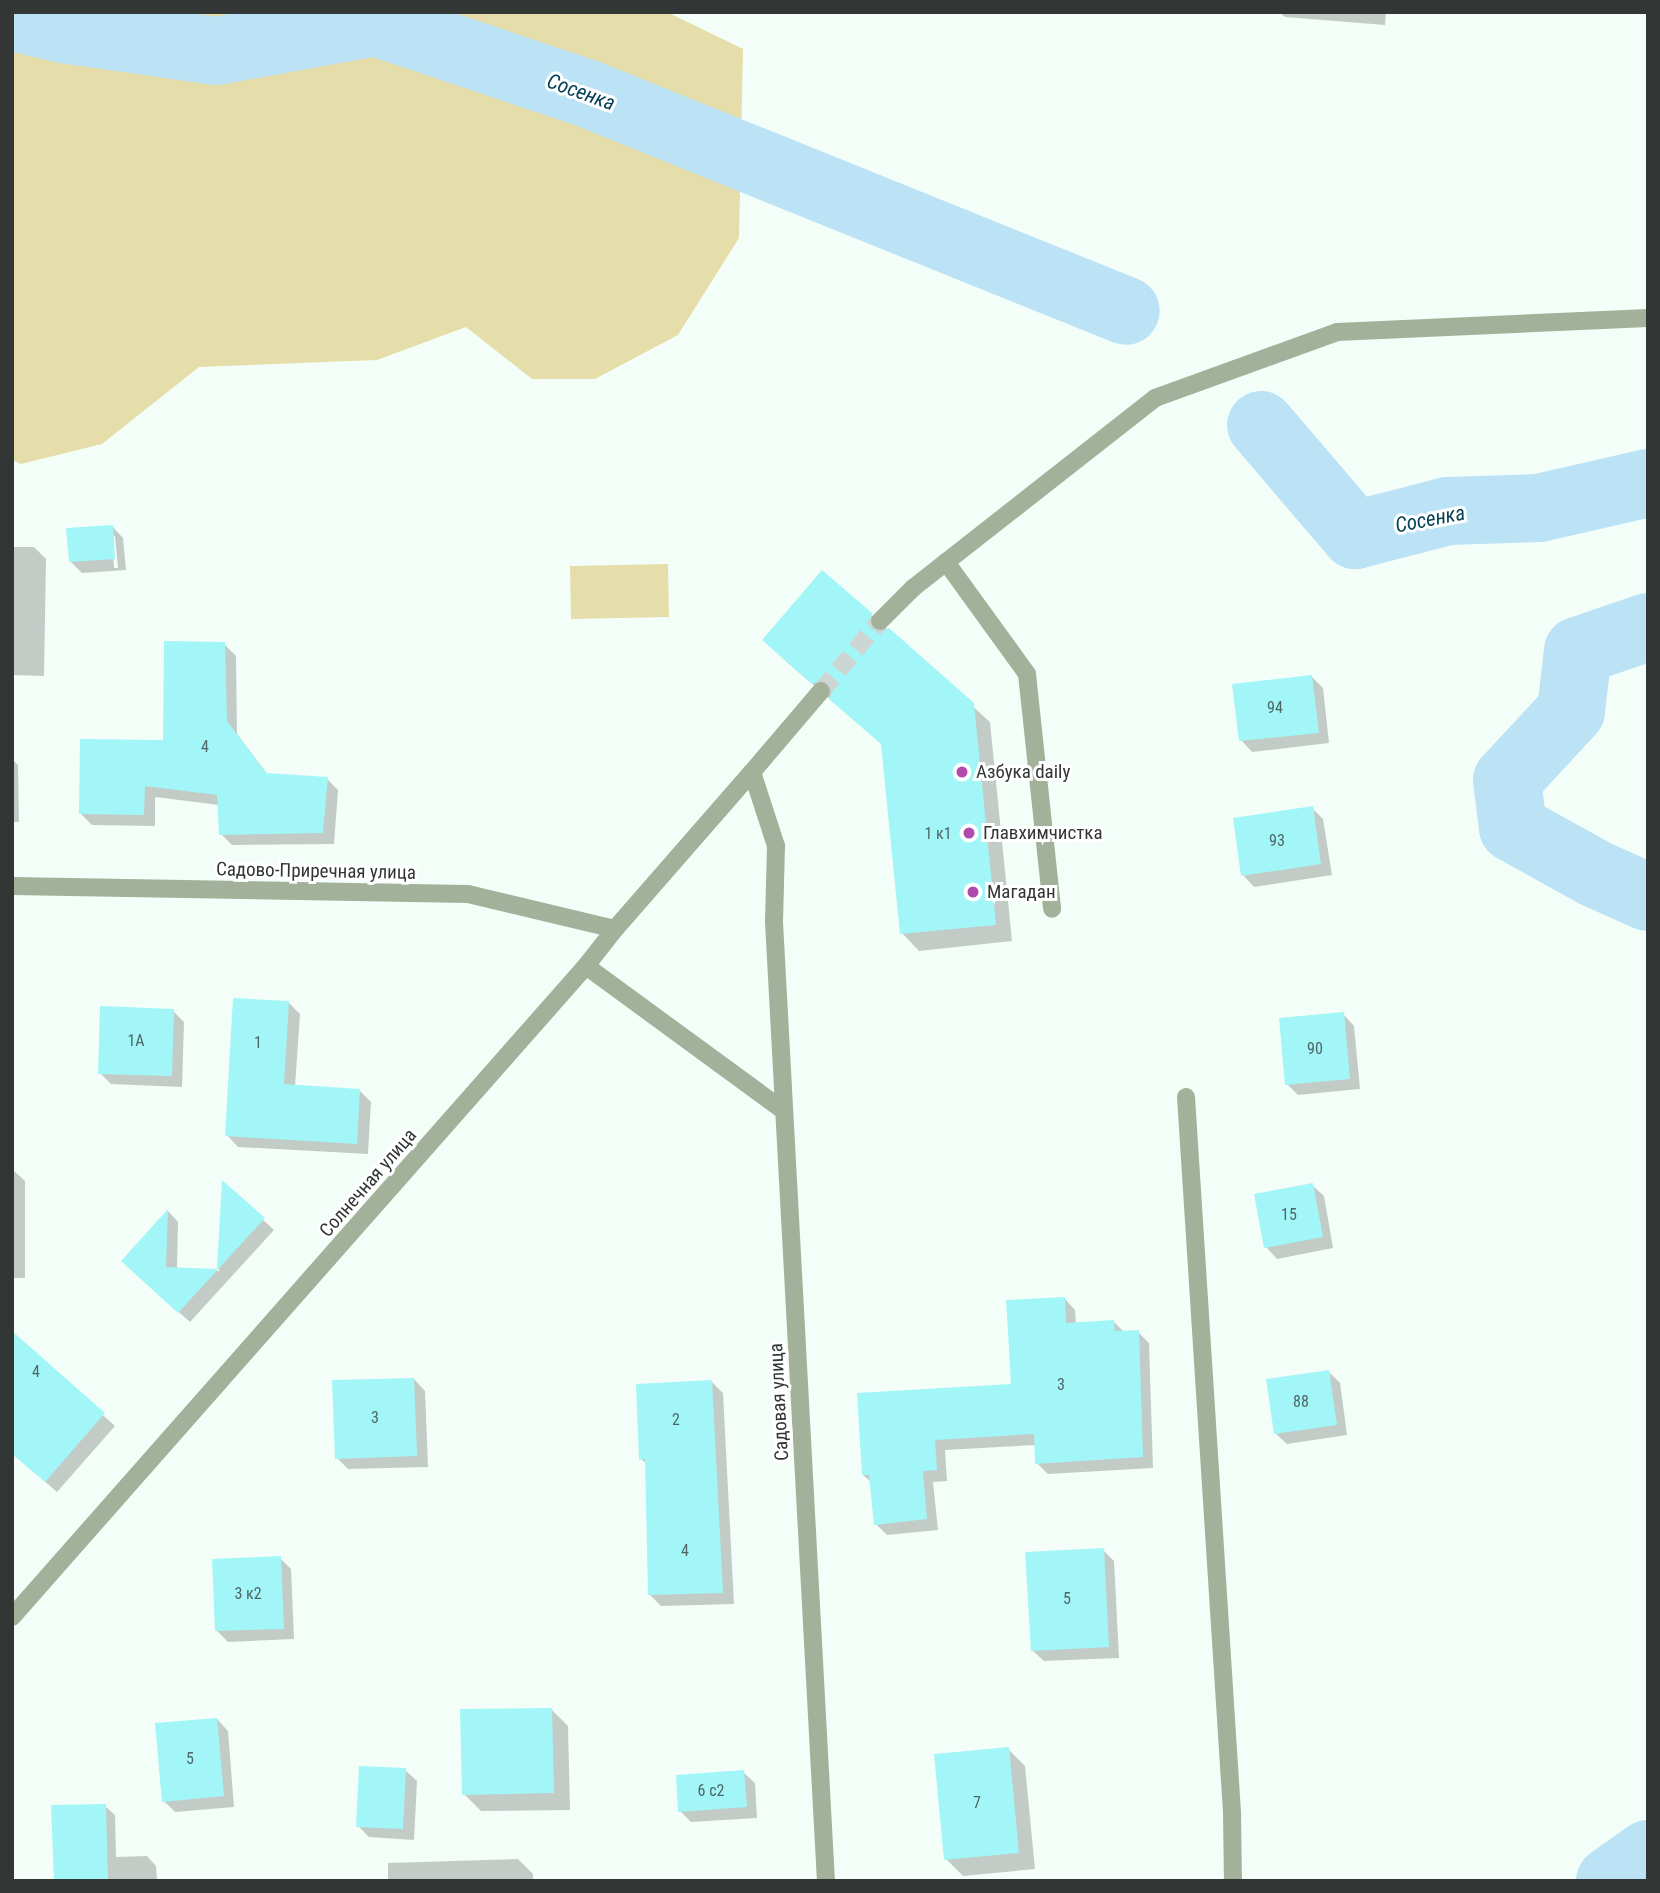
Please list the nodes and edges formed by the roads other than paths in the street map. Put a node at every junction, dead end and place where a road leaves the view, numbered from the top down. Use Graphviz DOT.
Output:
graph roads {
  1 [pos="1648,318"];
  2 [pos="946,562"];
  3 [pos="880,621"];
  4 [pos="821,691"];
  5 [pos="752,772"];
  6 [pos="12,886"];
  7 [pos="1052,909"];
  8 [pos="615,929"];
  9 [pos="586,966"];
  10 [pos="1186,1097"];
  11 [pos="784,1111"];
  12 [pos="12,1617"];
  13 [pos="826,1881"];
  14 [pos="1233,1881"];
  1 -- 2 [label="street"];
  2 -- 3 [label="street"];
  2 -- 7 [label="street"];
  4 -- 5 [label="street, Солнечная улица"];
  5 -- 8 [label="street, Солнечная улица"];
  5 -- 11 [label="street, Садовая улица"];
  6 -- 8 [label="street, Садово-Приречная улица"];
  8 -- 9 [label="street, Солнечная улица"];
  9 -- 11 [label="street"];
  9 -- 12 [label="street, Солнечная улица"];
  10 -- 14 [label="street"];
  11 -- 13 [label="street, Садовая улица"];
}
